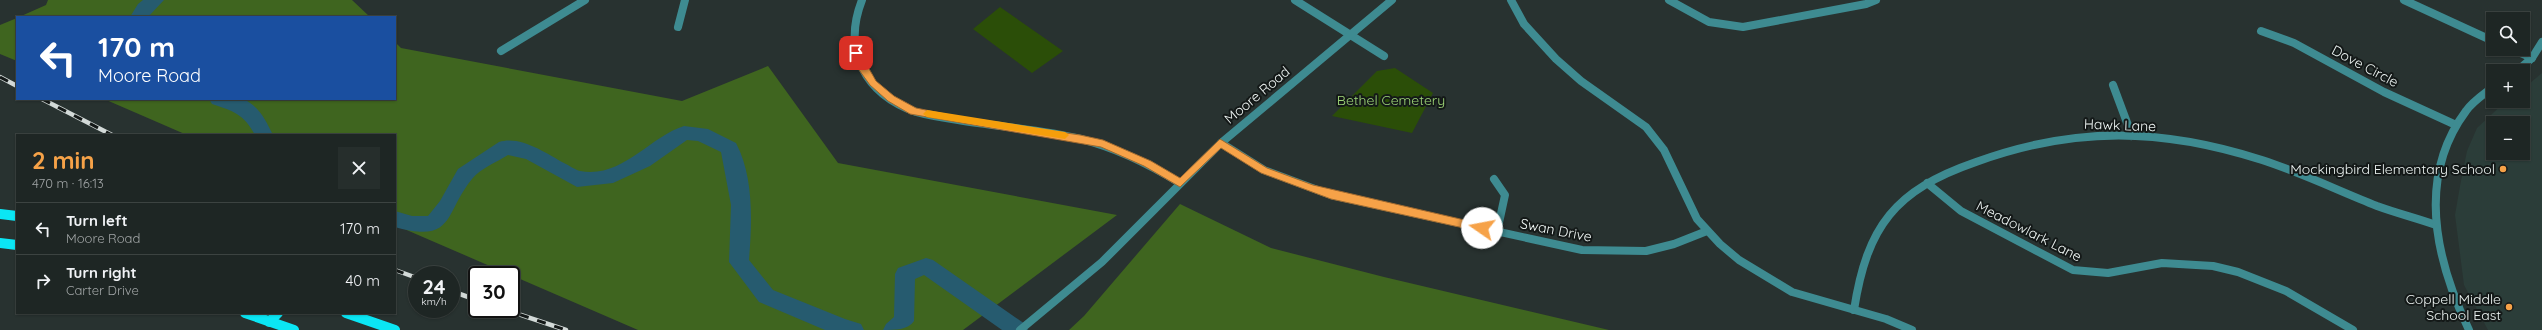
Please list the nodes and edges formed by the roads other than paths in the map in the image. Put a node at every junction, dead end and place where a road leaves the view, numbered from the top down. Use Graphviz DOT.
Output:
graph roads {
  1 [pos="585,0"];
  2 [pos="685,0"];
  3 [pos="862,0"];
  4 [pos="1295,0"];
  5 [pos="1392,0"];
  6 [pos="1511,0"];
  7 [pos="1670,0"];
  8 [pos="1876,0"];
  9 [pos="2404,0"];
  10 [pos="678,27"];
  11 [pos="2261,31"];
  12 [pos="1352,34"];
  13 [pos="2486,38"];
  14 [pos="2542,42"];
  15 [pos="501,51"];
  16 [pos="1384,56"];
  17 [pos="2528,56"];
  18 [pos="2532,58"];
  19 [pos="2525,64"];
  20 [pos="2113,85"];
  21 [pos="2486,93"];
  22 [pos="2456,125"];
  23 [pos="2132,136"];
  24 [pos="1220,143"];
  25 [pos="1494,180"];
  26 [pos="1927,182"];
  27 [pos="1180,183"];
  28 [pos="0,214"];
  29 [pos="16,216"];
  30 [pos="2436,225"];
  31 [pos="1707,231"];
  32 [pos="1498,232"];
  33 [pos="0,243"];
  34 [pos="16,246"];
  35 [pos="1854,310"];
  36 [pos="248,314"];
  37 [pos="277,314"];
  38 [pos="349,314"];
  39 [pos="269,322"];
  40 [pos="294,330"];
  41 [pos="396,330"];
  42 [pos="1020,330"];
  43 [pos="1912,330"];
  44 [pos="2353,330"];
  45 [pos="2469,330"];
  1 -- 15 [label="street"];
  2 -- 10 [label="street"];
  3 -- 27 [label="street"];
  4 -- 12 [label="street"];
  5 -- 12 [label="street, Moore Road"];
  6 -- 31 [label="street"];
  7 -- 8 [label="street"];
  9 -- 13 [label="street"];
  11 -- 22 [label="street, Dove Circle"];
  12 -- 16 [label="street"];
  12 -- 24 [label="street, Moore Road"];
  14 -- 18 [label="street"];
  17 -- 18 [label="street"];
  18 -- 19 [label="street"];
  20 -- 23 [label="street"];
  21 -- 22 [label="street"];
  22 -- 30 [label="street"];
  23 -- 26 [label="street, Hawk Lane"];
  23 -- 30 [label="street, Hawk Lane"];
  24 -- 27 [label="street, Moore Road"];
  24 -- 32 [label="street, Swan Drive"];
  25 -- 32 [label="street"];
  26 -- 35 [label="street, Hawk Lane"];
  26 -- 44 [label="street, Meadowlark Lane"];
  27 -- 42 [label="street, Moore Road"];
  28 -- 29 [label="main road"];
  30 -- 45 [label="street"];
  31 -- 32 [label="street, Swan Drive"];
  31 -- 35 [label="street"];
  33 -- 34 [label="main road"];
  35 -- 43 [label="street"];
  36 -- 39 [label="main road"];
  37 -- 39 [label="main road"];
  38 -- 41 [label="main road"];
  39 -- 40 [label="main road"];
}
